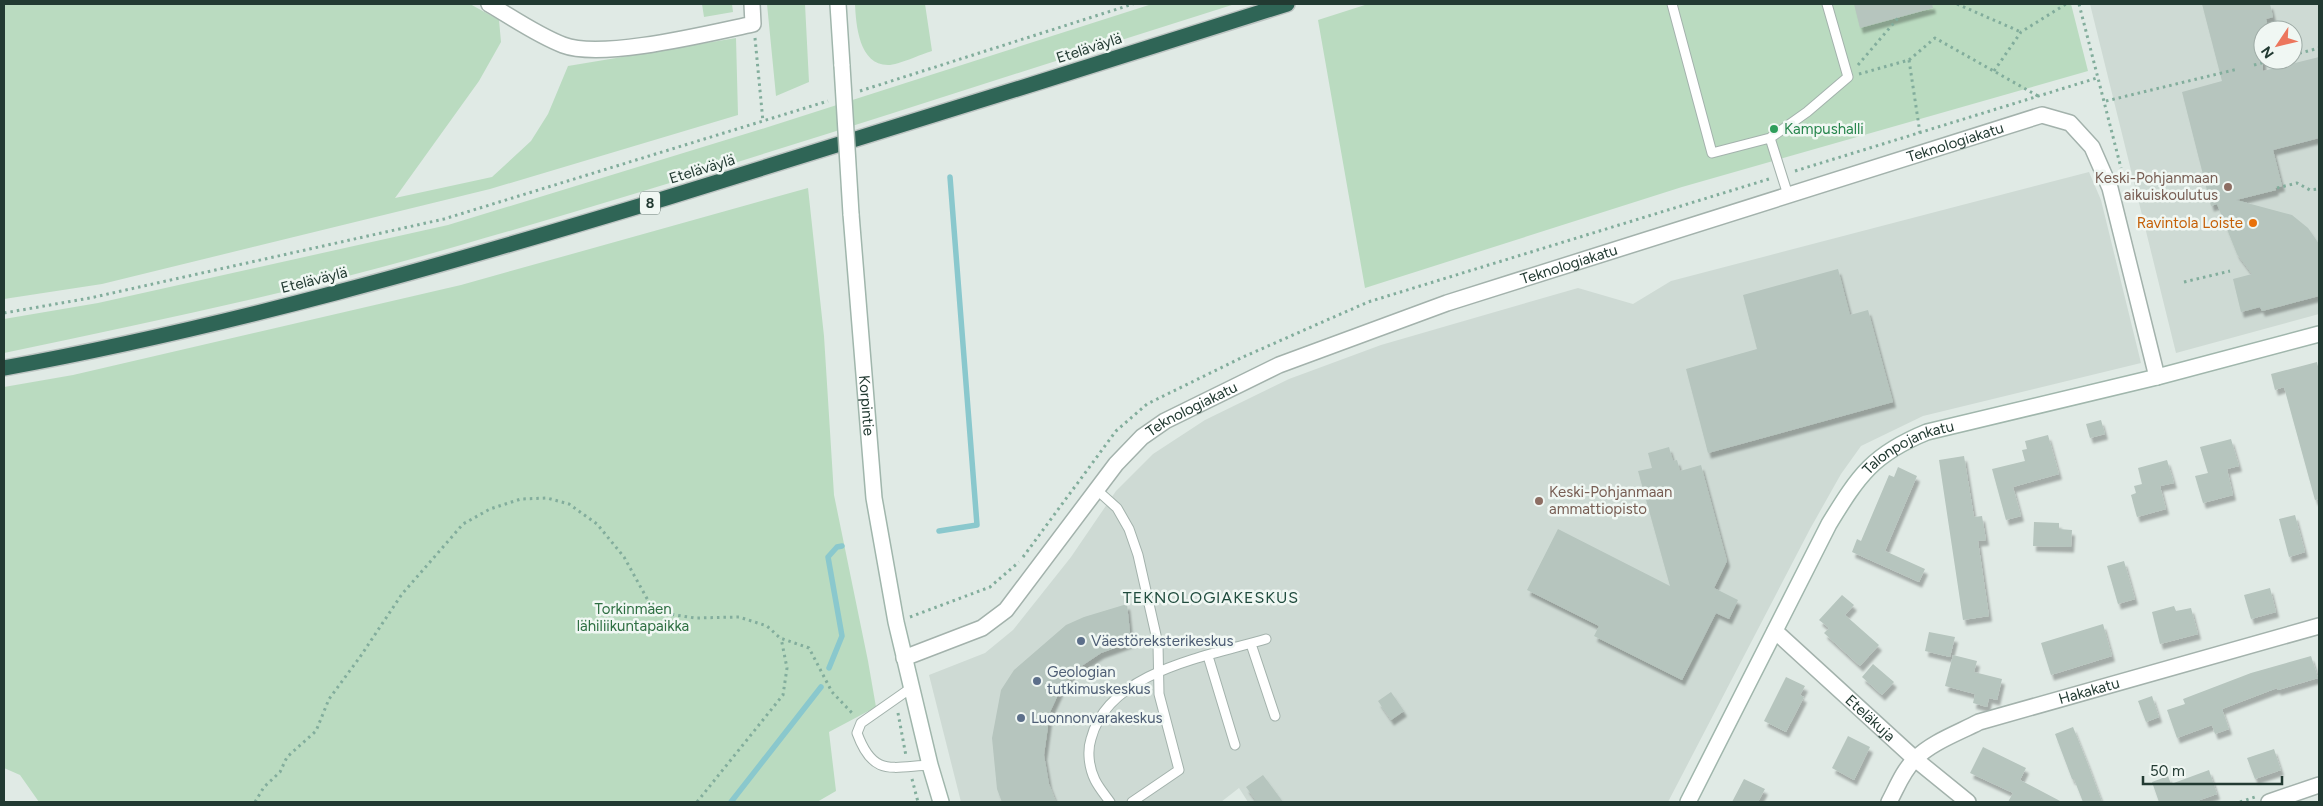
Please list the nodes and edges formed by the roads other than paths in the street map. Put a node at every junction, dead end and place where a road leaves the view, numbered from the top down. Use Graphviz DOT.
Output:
graph roads {
  1 [pos="490,4"];
  2 [pos="752,4"];
  3 [pos="838,4"];
  4 [pos="1287,4"];
  5 [pos="1672,4"];
  6 [pos="1827,4"];
  7 [pos="1770,138"];
  8 [pos="1788,195"];
  9 [pos="2319,334"];
  10 [pos="4,368"];
  11 [pos="2157,377"];
  12 [pos="1097,490"];
  13 [pos="2319,626"];
  14 [pos="1775,631"];
  15 [pos="1266,639"];
  16 [pos="1251,644"];
  17 [pos="1208,656"];
  18 [pos="904,658"];
  19 [pos="1158,671"];
  20 [pos="911,688"];
  21 [pos="1275,716"];
  22 [pos="1235,746"];
  23 [pos="1915,759"];
  24 [pos="930,765"];
  25 [pos="2319,785"];
  26 [pos="942,802"];
  27 [pos="1110,802"];
  28 [pos="1132,802"];
  29 [pos="1688,802"];
  30 [pos="1889,802"];
  31 [pos="1968,802"];
  32 [pos="2270,802"];
  1 -- 2 [label="street"];
  3 -- 18 [label="street, Korpintie, bridge"];
  4 -- 10 [label="highway, Eteläväylä / 8"];
  5 -- 7 [label="lane"];
  6 -- 7 [label="lane"];
  7 -- 8 [label="lane"];
  8 -- 11 [label="street, Teknologiakatu"];
  8 -- 12 [label="street, Teknologiakatu"];
  9 -- 11 [label="street, Talonpojankatu"];
  11 -- 14 [label="street, Talonpojankatu"];
  12 -- 18 [label="street, Teknologiakatu"];
  12 -- 19 [label="lane"];
  13 -- 23 [label="street, Hakakatu"];
  14 -- 23 [label="street, Eteläkuja"];
  14 -- 29 [label="street, Talonpojankatu"];
  15 -- 16 [label="lane"];
  16 -- 17 [label="lane"];
  16 -- 21 [label="lane"];
  17 -- 19 [label="lane"];
  17 -- 22 [label="lane"];
  18 -- 20 [label="street, Korpintie"];
  19 -- 27 [label="lane"];
  19 -- 28 [label="lane"];
  20 -- 24 [label="street, Korpintie"];
  20 -- 24 [label="lane"];
  23 -- 30 [label="street, Hakakatu"];
  23 -- 31 [label="street, Eteläkuja"];
  24 -- 26 [label="street, Korpintie"];
  25 -- 32 [label="street"];
}
